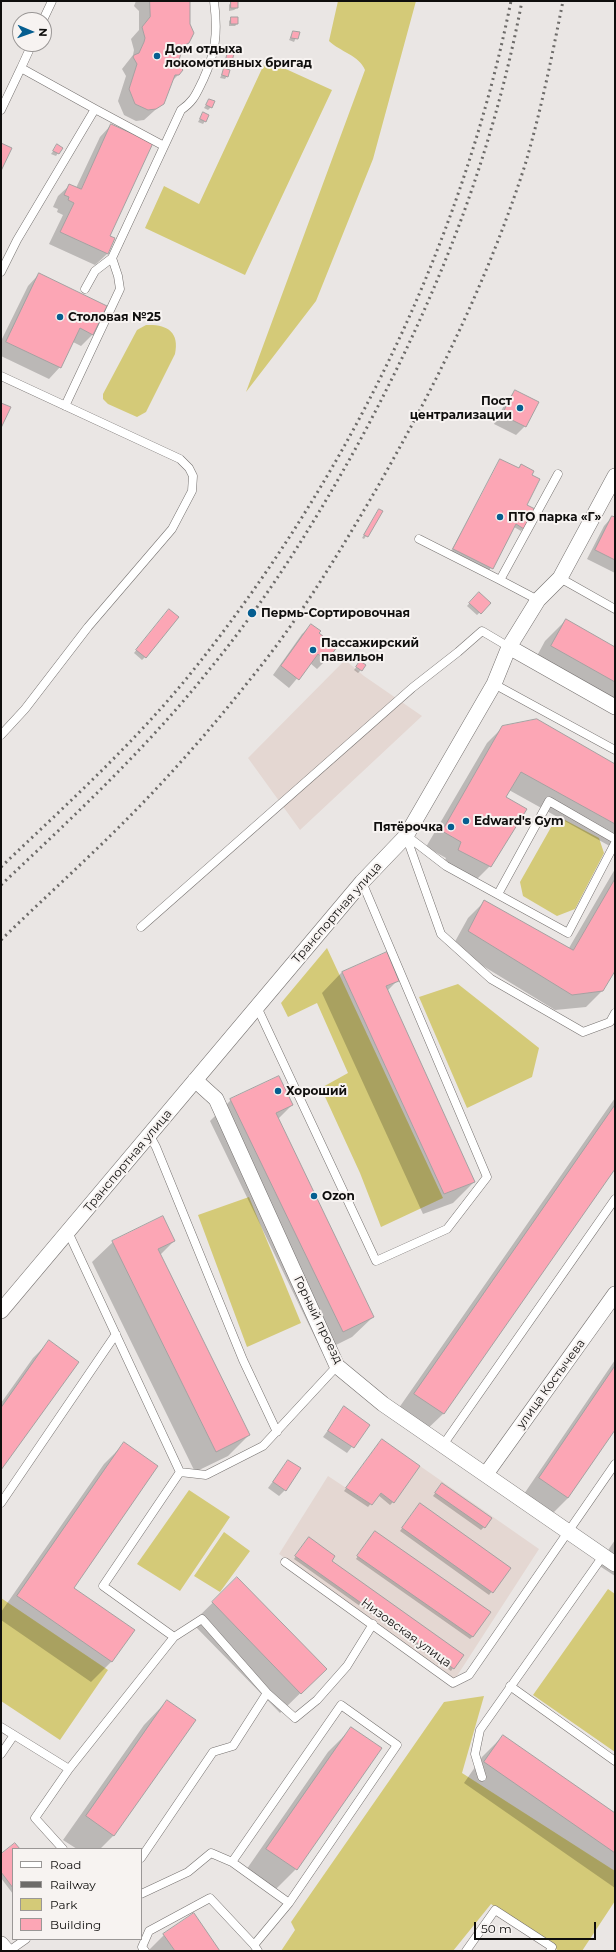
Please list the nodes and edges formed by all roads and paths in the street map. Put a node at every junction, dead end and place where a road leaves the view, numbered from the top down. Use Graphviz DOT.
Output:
graph roads {
  1 [pos="52,1"];
  2 [pos="214,1"];
  3 [pos="47,12"];
  4 [pos="28,52"];
  5 [pos="21,68"];
  6 [pos="95,108"];
  7 [pos="1,110"];
  8 [pos="164,146"];
  9 [pos="112,258"];
  10 [pos="1,272"];
  11 [pos="85,289"];
  12 [pos="1,376"];
  13 [pos="65,406"];
  14 [pos="558,474"];
  15 [pos="615,476"];
  16 [pos="419,539"];
  17 [pos="560,578"];
  18 [pos="500,580"];
  19 [pos="538,600"];
  20 [pos="615,609"];
  21 [pos="509,647"];
  22 [pos="494,684"];
  23 [pos="615,707"];
  24 [pos="1,735"];
  25 [pos="615,750"];
  26 [pos="406,836"];
  27 [pos="615,839"];
  28 [pos="615,843"];
  29 [pos="362,882"];
  30 [pos="498,894"];
  31 [pos="141,927"];
  32 [pos="257,1007"];
  33 [pos="615,1013"];
  34 [pos="195,1080"];
  35 [pos="150,1136"];
  36 [pos="615,1200"];
  37 [pos="68,1232"];
  38 [pos="615,1294"];
  39 [pos="1,1311"];
  40 [pos="116,1334"];
  41 [pos="337,1366"];
  42 [pos="277,1432"];
  43 [pos="443,1445"];
  44 [pos="615,1464"];
  45 [pos="180,1472"];
  46 [pos="486,1474"];
  47 [pos="1,1502"];
  48 [pos="568,1531"];
  49 [pos="609,1560"];
  50 [pos="285,1562"];
  51 [pos="373,1624"];
  52 [pos="174,1637"];
  53 [pos="510,1686"];
  54 [pos="267,1693"];
  55 [pos="1,1727"];
  56 [pos="14,1735"];
  57 [pos="1,1754"];
  58 [pos="615,1761"];
  59 [pos="69,1769"];
  60 [pos="482,1777"];
  61 [pos="62,1848"];
  62 [pos="142,1857"];
  63 [pos="232,1862"];
  64 [pos="142,1894"];
  65 [pos="289,1903"];
  66 [pos="24,1940"];
  67 [pos="1,1944"];
  68 [pos="256,1948"];
  69 [pos="8,1951"];
  70 [pos="145,1951"];
  71 [pos="466,1951"];
  72 [pos="550,1951"];
  1 -- 3 [label="lane"];
  2 -- 8 [label="lane"];
  4 -- 5 [label="lane"];
  5 -- 6 [label="lane"];
  5 -- 7 [label="lane"];
  6 -- 8 [label="lane"];
  6 -- 10 [label="lane"];
  8 -- 9 [label="lane"];
  9 -- 11 [label="lane"];
  9 -- 13 [label="lane"];
  12 -- 13 [label="lane"];
  13 -- 24 [label="lane"];
  14 -- 18 [label="lane"];
  15 -- 17 [label="street, Транспортная улица"];
  16 -- 18 [label="lane"];
  17 -- 19 [label="street, Транспортная улица"];
  17 -- 20 [label="lane"];
  18 -- 19 [label="lane"];
  19 -- 21 [label="street, Транспортная улица"];
  21 -- 22 [label="street, Транспортная улица"];
  21 -- 23 [label="street"];
  21 -- 31 [label="lane"];
  22 -- 25 [label="lane"];
  22 -- 26 [label="street, Транспортная улица"];
  26 -- 29 [label="street, Транспортная улица"];
  26 -- 30 [label="lane"];
  26 -- 33 [label="lane"];
  27 -- 30 [label="lane"];
  28 -- 30 [label="lane"];
  29 -- 32 [label="street, Транспортная улица"];
  29 -- 32 [label="lane"];
  32 -- 34 [label="street, Транспортная улица"];
  34 -- 35 [label="street, Транспортная улица"];
  34 -- 41 [label="street, Горный проезд"];
  35 -- 37 [label="street, Транспортная улица"];
  35 -- 42 [label="lane"];
  36 -- 43 [label="lane"];
  37 -- 39 [label="street, Транспортная улица"];
  37 -- 40 [label="lane"];
  38 -- 46 [label="street, улица Костычева"];
  40 -- 45 [label="lane"];
  40 -- 47 [label="lane"];
  41 -- 42 [label="lane"];
  41 -- 43 [label="street, Горный проезд"];
  42 -- 45 [label="lane"];
  43 -- 46 [label="street, Горный проезд"];
  44 -- 48 [label="lane"];
  45 -- 52 [label="lane"];
  46 -- 48 [label="street, Горный проезд"];
  48 -- 49 [label="street, Горный проезд"];
  48 -- 51 [label="lane, Низовская улица"];
  49 -- 53 [label="lane"];
  50 -- 51 [label="lane, Низовская улица"];
  51 -- 54 [label="lane"];
  52 -- 54 [label="lane"];
  52 -- 59 [label="lane"];
  53 -- 58 [label="lane"];
  53 -- 60 [label="lane"];
  54 -- 62 [label="lane"];
  55 -- 56 [label="lane"];
  56 -- 57 [label="lane"];
  56 -- 59 [label="lane"];
  59 -- 61 [label="lane"];
  63 -- 64 [label="lane"];
  63 -- 65 [label="lane"];
  63 -- 65 [label="lane"];
  65 -- 68 [label="lane"];
  66 -- 69 [label="lane"];
  67 -- 69 [label="street"];
  68 -- 70 [label="lane"];
  71 -- 72 [label="lane"];
}
